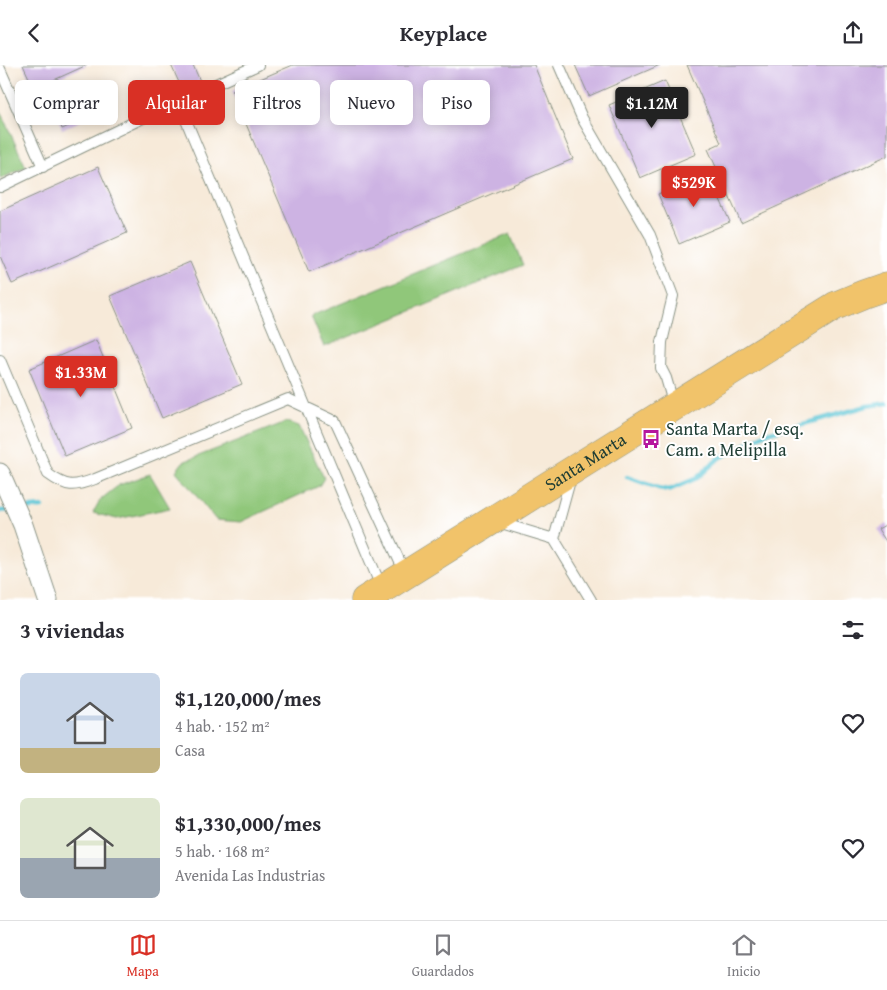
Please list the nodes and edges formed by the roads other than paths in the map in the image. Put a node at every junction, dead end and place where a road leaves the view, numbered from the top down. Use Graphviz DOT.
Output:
graph roads {
  1 [pos="258,65"];
  2 [pos="559,65"];
  3 [pos="0,69"];
  4 [pos="225,80"];
  5 [pos="129,125"];
  6 [pos="188,125"];
  7 [pos="43,167"];
  8 [pos="0,187"];
  9 [pos="887,273"];
  10 [pos="887,286"];
  11 [pos="835,307"];
  12 [pos="0,361"];
  13 [pos="306,406"];
  14 [pos="674,407"];
  15 [pos="573,470"];
  16 [pos="0,473"];
  17 [pos="492,521"];
  18 [pos="554,539"];
  19 [pos="406,574"];
  20 [pos="374,595"];
  21 [pos="48,600"];
  22 [pos="591,600"];
  1 -- 4 [label="lane"];
  2 -- 14 [label="lane"];
  3 -- 7 [label="lane"];
  5 -- 7 [label="lane"];
  6 -- 13 [label="lane"];
  7 -- 8 [label="lane"];
  9 -- 11 [label="main road"];
  10 -- 11 [label="main road, Santa Marta"];
  11 -- 14 [label="main road, Santa Marta"];
  12 -- 13 [label="lane"];
  13 -- 19 [label="lane"];
  13 -- 20 [label="lane"];
  14 -- 15 [label="main road, Santa Marta"];
  15 -- 17 [label="main road, Santa Marta"];
  15 -- 18 [label="lane"];
  16 -- 21 [label="street"];
  17 -- 18 [label="lane"];
  17 -- 19 [label="main road, Santa Marta"];
  18 -- 22 [label="lane"];
  19 -- 20 [label="main road, Santa Marta"];
}
